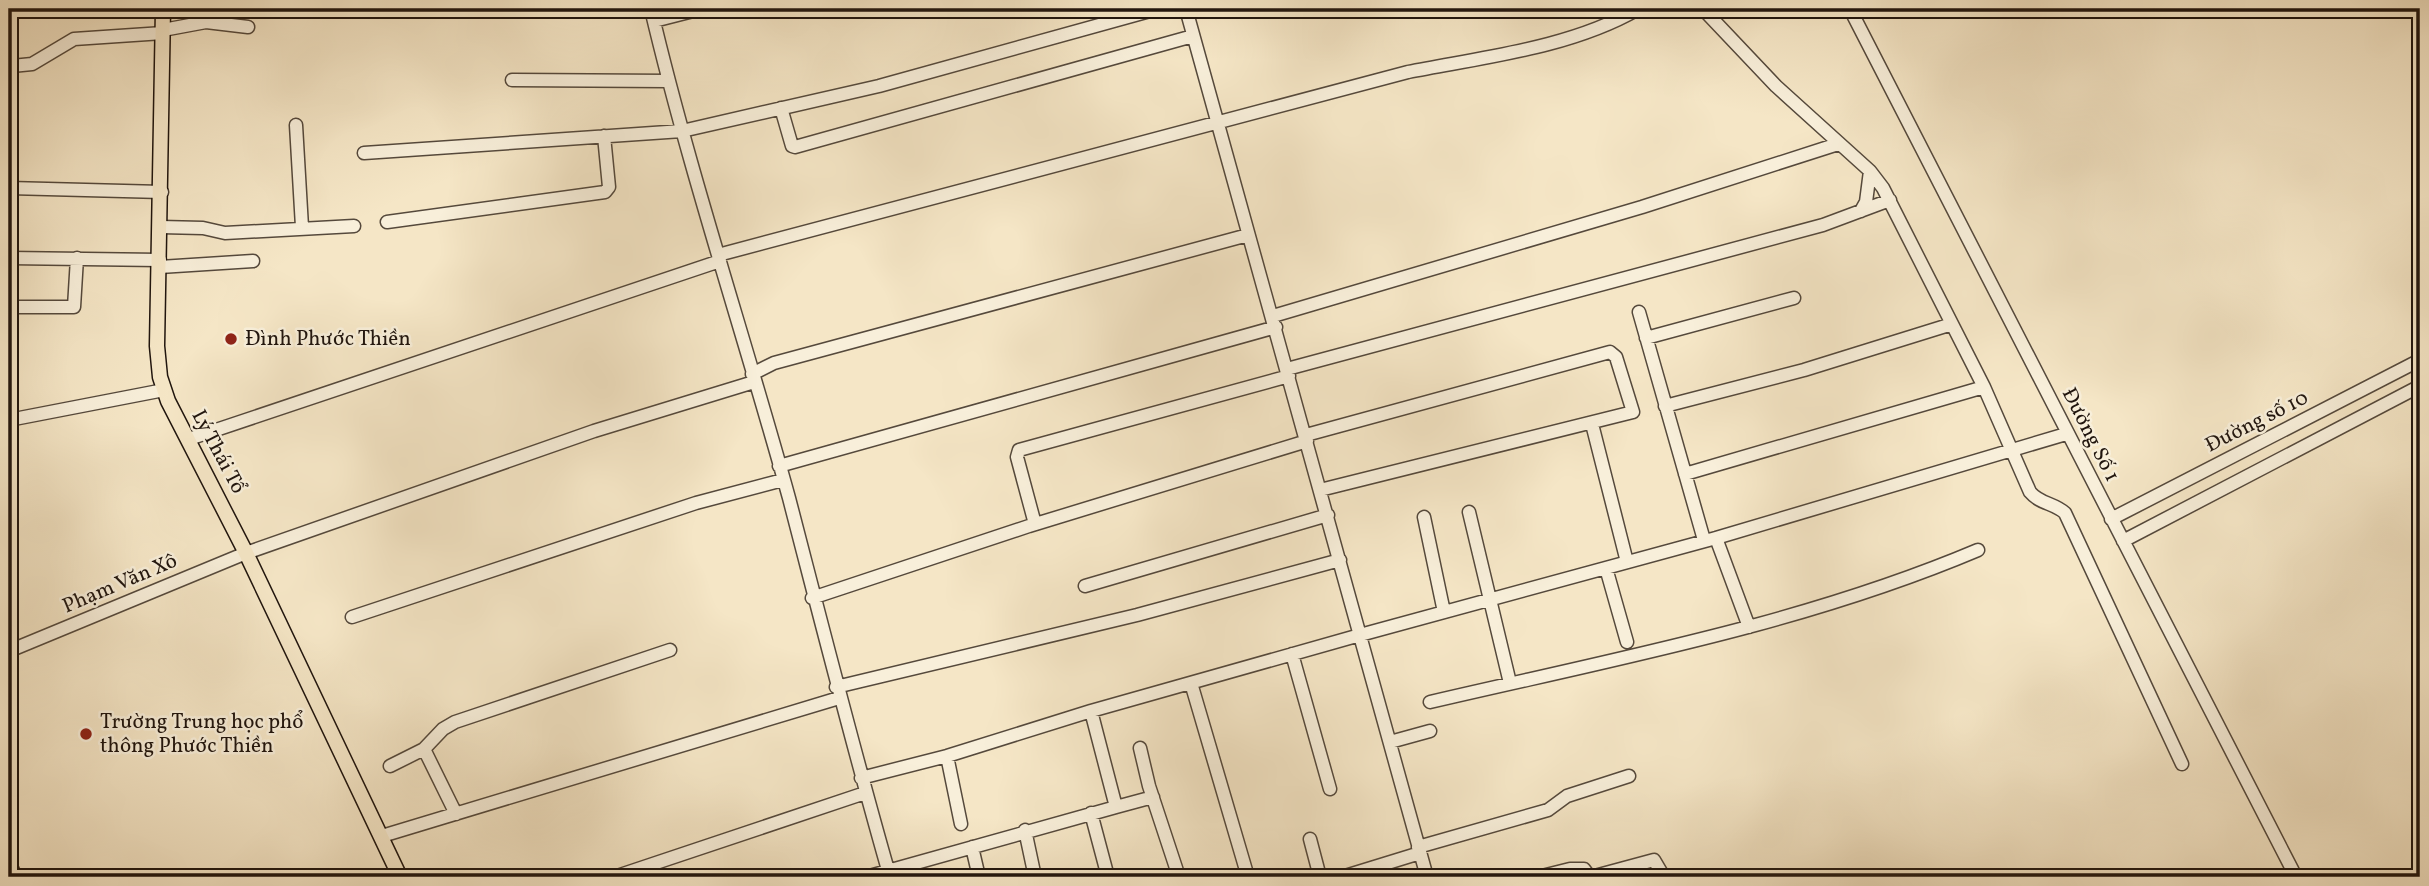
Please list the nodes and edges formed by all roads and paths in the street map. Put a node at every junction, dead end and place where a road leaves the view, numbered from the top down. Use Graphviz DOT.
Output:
graph roads {
  1 [pos="163,9"];
  2 [pos="335,9"];
  3 [pos="376,9"];
  4 [pos="701,9"];
  5 [pos="1157,9"];
  6 [pos="1186,9"];
  7 [pos="1638,9"];
  8 [pos="1703,9"];
  9 [pos="1850,9"];
  10 [pos="653,15"];
  11 [pos="248,27"];
  12 [pos="163,32"];
  13 [pos="1194,36"];
  14 [pos="12,66"];
  15 [pos="512,80"];
  16 [pos="669,81"];
  17 [pos="782,108"];
  18 [pos="1218,124"];
  19 [pos="296,125"];
  20 [pos="682,131"];
  21 [pos="604,136"];
  22 [pos="1838,144"];
  23 [pos="364,153"];
  24 [pos="1870,171"];
  25 [pos="9,188"];
  26 [pos="162,192"];
  27 [pos="1890,200"];
  28 [pos="1861,211"];
  29 [pos="387,222"];
  30 [pos="354,226"];
  31 [pos="161,227"];
  32 [pos="302,227"];
  33 [pos="1248,235"];
  34 [pos="9,258"];
  35 [pos="77,258"];
  36 [pos="719,258"];
  37 [pos="253,261"];
  38 [pos="160,263"];
  39 [pos="1794,298"];
  40 [pos="13,307"];
  41 [pos="1639,312"];
  42 [pos="1274,321"];
  43 [pos="1952,324"];
  44 [pos="1646,338"];
  45 [pos="2420,360"];
  46 [pos="1288,373"];
  47 [pos="753,378"];
  48 [pos="2420,386"];
  49 [pos="1984,387"];
  50 [pos="164,390"];
  51 [pos="1665,406"];
  52 [pos="9,421"];
  53 [pos="1592,424"];
  54 [pos="2066,434"];
  55 [pos="1306,438"];
  56 [pos="189,439"];
  57 [pos="2015,450"];
  58 [pos="779,466"];
  59 [pos="1685,474"];
  60 [pos="783,480"];
  61 [pos="1321,489"];
  62 [pos="1469,512"];
  63 [pos="1328,515"];
  64 [pos="1424,517"];
  65 [pos="2111,519"];
  66 [pos="1035,524"];
  67 [pos="1710,539"];
  68 [pos="2123,541"];
  69 [pos="1978,550"];
  70 [pos="246,553"];
  71 [pos="1340,560"];
  72 [pos="1627,562"];
  73 [pos="1606,568"];
  74 [pos="1085,586"];
  75 [pos="813,598"];
  76 [pos="1489,600"];
  77 [pos="1444,612"];
  78 [pos="352,617"];
  79 [pos="1749,627"];
  80 [pos="1360,635"];
  81 [pos="1627,642"];
  82 [pos="11,647"];
  83 [pos="670,650"];
  84 [pos="1292,654"];
  85 [pos="1191,683"];
  86 [pos="1510,683"];
  87 [pos="838,693"];
  88 [pos="1430,702"];
  89 [pos="1091,711"];
  90 [pos="1430,731"];
  91 [pos="1390,742"];
  92 [pos="1140,748"];
  93 [pos="424,749"];
  94 [pos="947,756"];
  95 [pos="2182,764"];
  96 [pos="390,766"];
  97 [pos="1629,776"];
  98 [pos="862,778"];
  99 [pos="1330,789"];
  100 [pos="865,793"];
  101 [pos="1153,797"];
  102 [pos="1116,807"];
  103 [pos="1091,813"];
  104 [pos="456,814"];
  105 [pos="961,824"];
  106 [pos="1025,830"];
  107 [pos="382,836"];
  108 [pos="1310,839"];
  109 [pos="972,847"];
  110 [pos="1419,850"];
  111 [pos="9,862"];
  112 [pos="889,874"];
  113 [pos="396,876"];
  114 [pos="16,877"];
  115 [pos="614,877"];
  116 [pos="866,877"];
  117 [pos="979,877"];
  118 [pos="1035,877"];
  119 [pos="1108,877"];
  120 [pos="1180,877"];
  121 [pos="1248,877"];
  122 [pos="1320,877"];
  123 [pos="1342,877"];
  124 [pos="1427,877"];
  125 [pos="1538,877"];
  126 [pos="1591,877"];
  127 [pos="1664,877"];
  128 [pos="2296,877"];
  1 -- 12 [label="main road, Lý Thái Tổ"];
  2 -- 3 [label="street"];
  4 -- 10 [label="street"];
  5 -- 17 [label="street"];
  6 -- 13 [label="street"];
  7 -- 18 [label="street"];
  8 -- 22 [label="street"];
  9 -- 54 [label="street, Đường Số 1"];
  10 -- 16 [label="street"];
  11 -- 12 [label="street"];
  12 -- 14 [label="street"];
  12 -- 26 [label="main road, Lý Thái Tổ"];
  13 -- 17 [label="street"];
  13 -- 18 [label="street"];
  15 -- 16 [label="street"];
  16 -- 20 [label="street"];
  17 -- 20 [label="street"];
  18 -- 33 [label="street"];
  18 -- 36 [label="street"];
  19 -- 32 [label="street"];
  20 -- 21 [label="street"];
  20 -- 36 [label="street"];
  21 -- 23 [label="street"];
  21 -- 29 [label="street"];
  22 -- 24 [label="street"];
  22 -- 42 [label="street"];
  24 -- 27 [label="street"];
  24 -- 28 [label="street"];
  25 -- 26 [label="street"];
  26 -- 31 [label="main road, Lý Thái Tổ"];
  27 -- 28 [label="street"];
  27 -- 43 [label="street"];
  28 -- 46 [label="street"];
  30 -- 32 [label="street"];
  31 -- 32 [label="street"];
  31 -- 38 [label="main road, Lý Thái Tổ"];
  33 -- 42 [label="street"];
  33 -- 47 [label="street, Phạm Văn Xô"];
  34 -- 35 [label="street"];
  35 -- 38 [label="street"];
  35 -- 40 [label="street"];
  36 -- 47 [label="street"];
  36 -- 56 [label="street"];
  37 -- 38 [label="street"];
  38 -- 50 [label="main road, Lý Thái Tổ"];
  39 -- 44 [label="street"];
  41 -- 44 [label="street"];
  42 -- 46 [label="street"];
  42 -- 58 [label="street"];
  43 -- 49 [label="street"];
  43 -- 51 [label="street"];
  44 -- 51 [label="street"];
  45 -- 65 [label="street, Đường số 10"];
  46 -- 55 [label="street"];
  46 -- 66 [label="street"];
  47 -- 58 [label="street"];
  47 -- 70 [label="street, Phạm Văn Xô"];
  48 -- 68 [label="street, Đường số 10"];
  49 -- 57 [label="street"];
  49 -- 59 [label="street"];
  50 -- 52 [label="street"];
  50 -- 56 [label="main road, Lý Thái Tổ"];
  51 -- 59 [label="street"];
  53 -- 55 [label="street"];
  53 -- 61 [label="street"];
  53 -- 72 [label="street"];
  54 -- 57 [label="street"];
  54 -- 65 [label="street, Đường Số 1"];
  55 -- 61 [label="street"];
  55 -- 66 [label="street"];
  56 -- 70 [label="main road, Lý Thái Tổ"];
  57 -- 67 [label="street"];
  57 -- 95 [label="street"];
  58 -- 60 [label="street"];
  59 -- 67 [label="street"];
  60 -- 75 [label="street"];
  60 -- 78 [label="street"];
  61 -- 63 [label="street"];
  62 -- 76 [label="street"];
  63 -- 71 [label="street"];
  63 -- 74 [label="street"];
  64 -- 77 [label="street"];
  65 -- 68 [label="street, Đường Số 1"];
  66 -- 75 [label="street"];
  67 -- 72 [label="street"];
  67 -- 79 [label="street"];
  68 -- 128 [label="street, Đường Số 1"];
  69 -- 79 [label="street"];
  70 -- 82 [label="street, Phạm Văn Xô"];
  70 -- 107 [label="main road, Lý Thái Tổ"];
  71 -- 80 [label="street"];
  71 -- 87 [label="street"];
  72 -- 73 [label="street"];
  73 -- 76 [label="street"];
  73 -- 81 [label="street"];
  75 -- 87 [label="street"];
  76 -- 77 [label="street"];
  76 -- 86 [label="street"];
  77 -- 80 [label="street"];
  79 -- 86 [label="street"];
  80 -- 84 [label="street"];
  80 -- 91 [label="street"];
  83 -- 93 [label="street"];
  84 -- 85 [label="street"];
  84 -- 99 [label="street"];
  85 -- 89 [label="street"];
  85 -- 121 [label="street"];
  86 -- 88 [label="street"];
  87 -- 98 [label="street"];
  87 -- 104 [label="street"];
  89 -- 94 [label="street"];
  89 -- 102 [label="street"];
  90 -- 91 [label="street"];
  91 -- 110 [label="street"];
  92 -- 101 [label="street"];
  93 -- 96 [label="street"];
  93 -- 104 [label="street"];
  94 -- 98 [label="street"];
  94 -- 105 [label="street"];
  97 -- 110 [label="street"];
  98 -- 100 [label="street"];
  100 -- 112 [label="street"];
  100 -- 115 [label="street"];
  101 -- 102 [label="street"];
  101 -- 120 [label="street"];
  102 -- 103 [label="street"];
  103 -- 106 [label="street"];
  103 -- 119 [label="street"];
  104 -- 107 [label="street"];
  106 -- 109 [label="street"];
  106 -- 118 [label="street"];
  107 -- 113 [label="main road, Lý Thái Tổ"];
  108 -- 122 [label="street"];
  109 -- 112 [label="street"];
  109 -- 117 [label="street"];
  110 -- 123 [label="street"];
  110 -- 124 [label="street"];
  111 -- 114 [label="street"];
  112 -- 116 [label="street"];
  125 -- 126 [label="street"];
  126 -- 127 [label="street"];
}
